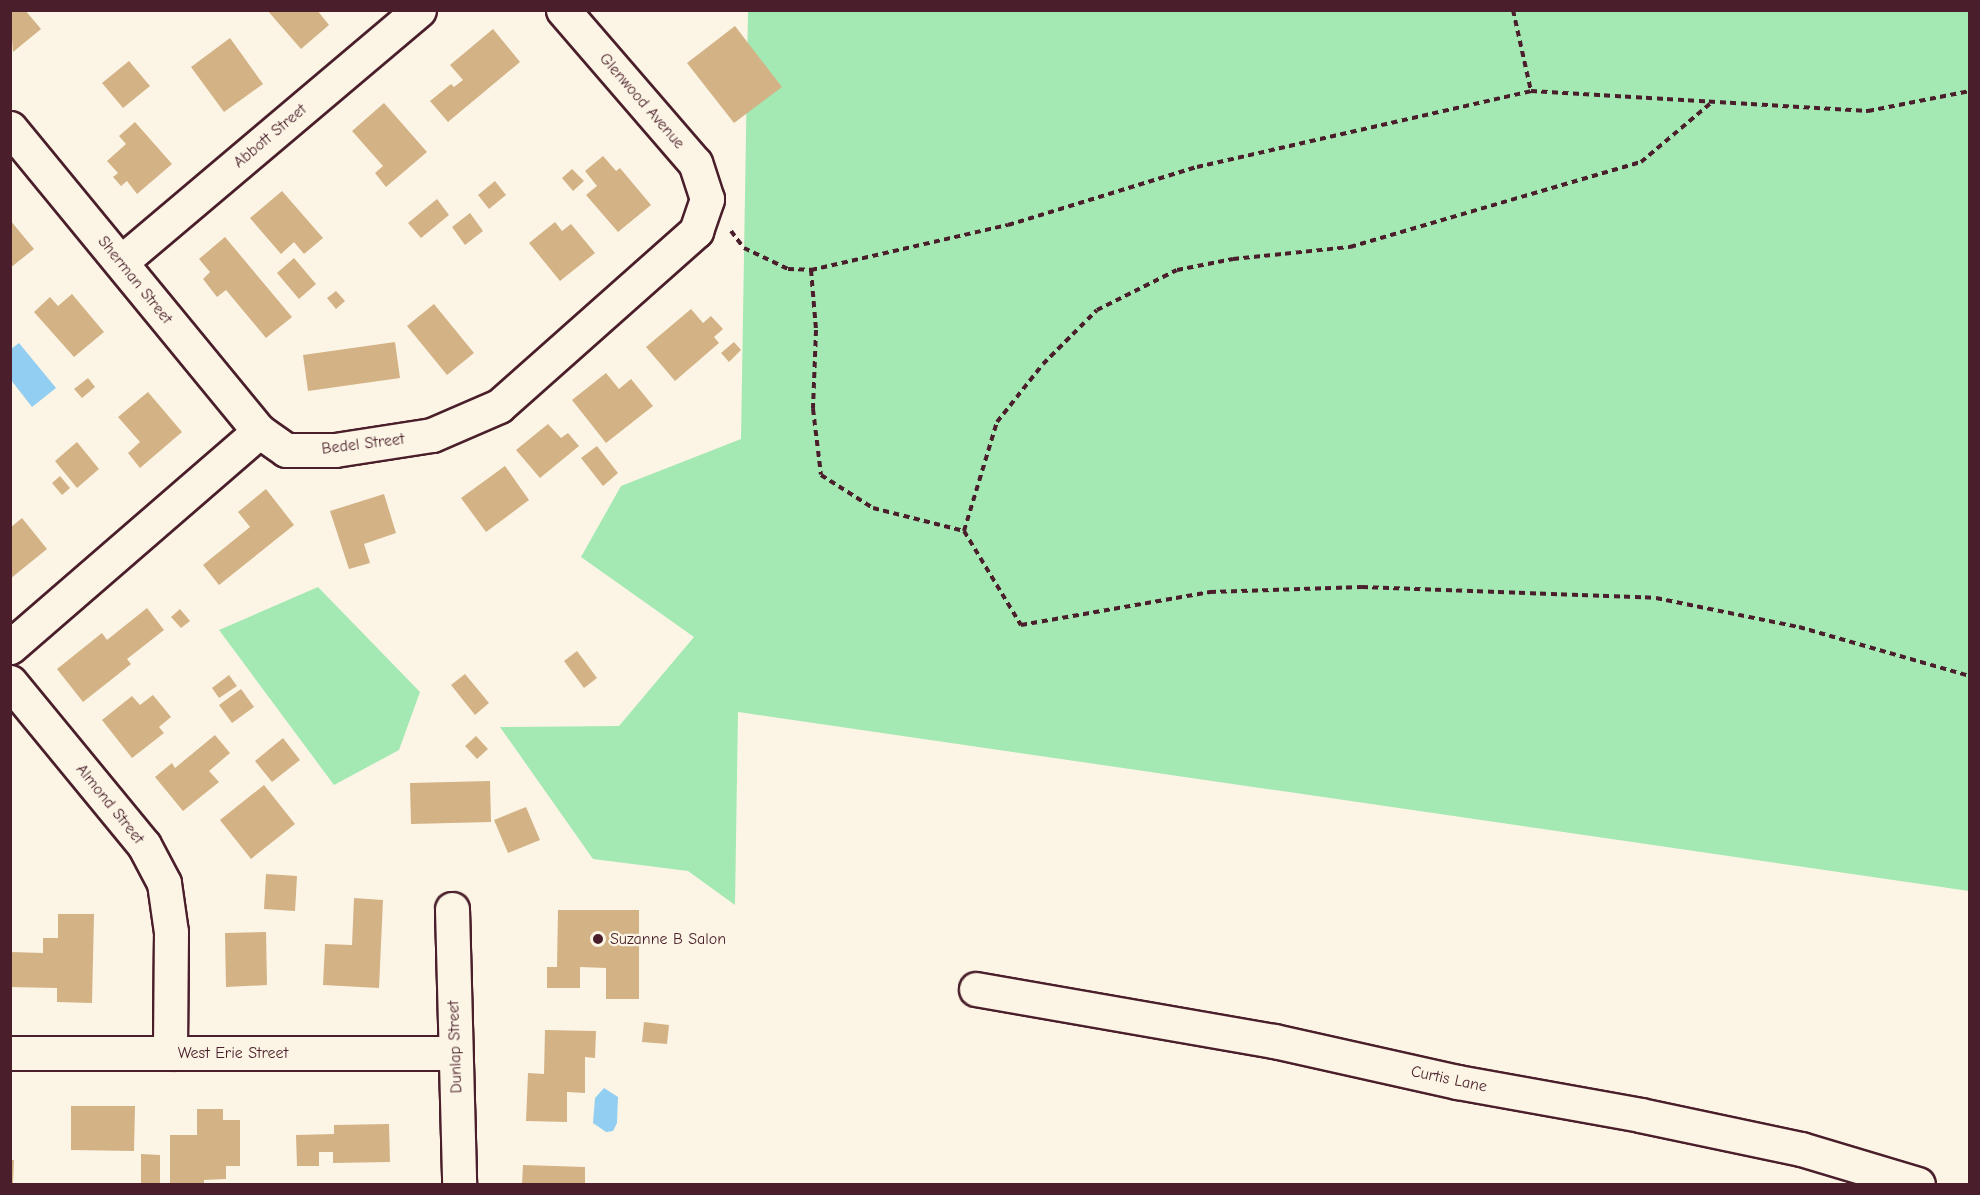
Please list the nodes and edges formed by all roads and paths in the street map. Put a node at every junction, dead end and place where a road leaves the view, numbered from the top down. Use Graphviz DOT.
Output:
graph roads {
  1 [pos="419,10"];
  2 [pos="563,10"];
  3 [pos="1513,10"];
  4 [pos="1531,91"];
  5 [pos="1970,91"];
  6 [pos="1712,102"];
  7 [pos="10,128"];
  8 [pos="707,199"];
  9 [pos="120,262"];
  10 [pos="811,270"];
  11 [pos="259,431"];
  12 [pos="963,531"];
  13 [pos="10,647"];
  14 [pos="1970,676"];
  15 [pos="10,682"];
  16 [pos="452,909"];
  17 [pos="975,989"];
  18 [pos="10,1053"];
  19 [pos="170,1053"];
  20 [pos="456,1053"];
  21 [pos="459,1185"];
  22 [pos="1918,1185"];
  1 -- 9 [label="street, Abbott Street"];
  2 -- 8 [label="street, Glenwood Avenue"];
  3 -- 4 [label="path"];
  4 -- 6 [label="path"];
  4 -- 10 [label="path"];
  5 -- 6 [label="path"];
  6 -- 12 [label="path"];
  7 -- 9 [label="street, Sherman Street"];
  8 -- 10 [label="path"];
  8 -- 11 [label="street, Bedel Street"];
  9 -- 11 [label="street, Sherman Street"];
  10 -- 12 [label="path"];
  11 -- 13 [label="street"];
  12 -- 14 [label="path"];
  15 -- 19 [label="street, Almond Street"];
  16 -- 20 [label="street, Dunlap Street"];
  17 -- 22 [label="street, Curtis Lane"];
  18 -- 19 [label="street, West Erie Street"];
  19 -- 20 [label="street, West Erie Street"];
  20 -- 21 [label="street, Dunlap Street"];
}
